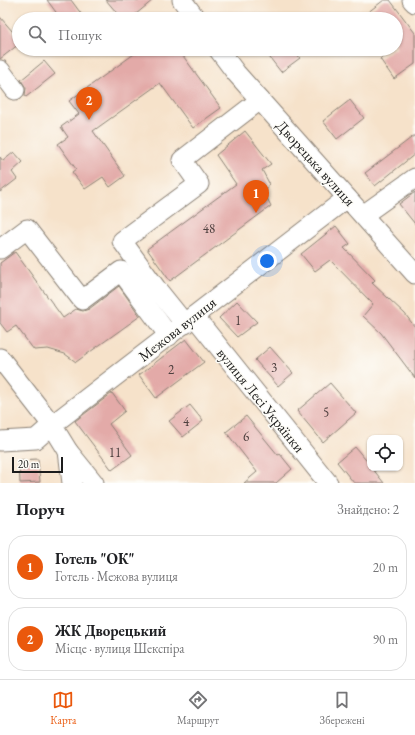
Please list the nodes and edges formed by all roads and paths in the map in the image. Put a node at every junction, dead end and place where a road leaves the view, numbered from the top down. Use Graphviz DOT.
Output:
graph roads {
  1 [pos="182,0"];
  2 [pos="412,0"];
  3 [pos="415,4"];
  4 [pos="191,12"];
  5 [pos="223,56"];
  6 [pos="0,70"];
  7 [pos="15,90"];
  8 [pos="260,100"];
  9 [pos="415,178"];
  10 [pos="347,198"];
  11 [pos="363,215"];
  12 [pos="0,249"];
  13 [pos="415,274"];
  14 [pos="190,320"];
  15 [pos="169,336"];
  16 [pos="0,358"];
  17 [pos="52,425"];
  18 [pos="0,441"];
  19 [pos="68,451"];
  20 [pos="72,483"];
  21 [pos="94,483"];
  22 [pos="328,483"];
  1 -- 4 [label="street"];
  2 -- 3 [label="street"];
  5 -- 8 [label="street, Дворецька вулиця"];
  6 -- 7 [label="street"];
  8 -- 10 [label="street, Дворецька вулиця"];
  8 -- 14 [label="street, вулиця Лесі Українки"];
  9 -- 11 [label="street"];
  10 -- 11 [label="street, Дворецька вулиця"];
  10 -- 14 [label="street, Межова вулиця"];
  11 -- 13 [label="street, Дворецька вулиця"];
  12 -- 15 [label="street"];
  14 -- 15 [label="street, Межова вулиця"];
  14 -- 22 [label="street, вулиця Лесі Українки"];
  15 -- 17 [label="street, Межова вулиця"];
  16 -- 17 [label="street"];
  17 -- 18 [label="street, Межова вулиця"];
  17 -- 19 [label="street"];
  19 -- 20 [label="street"];
  19 -- 21 [label="street"];
}
